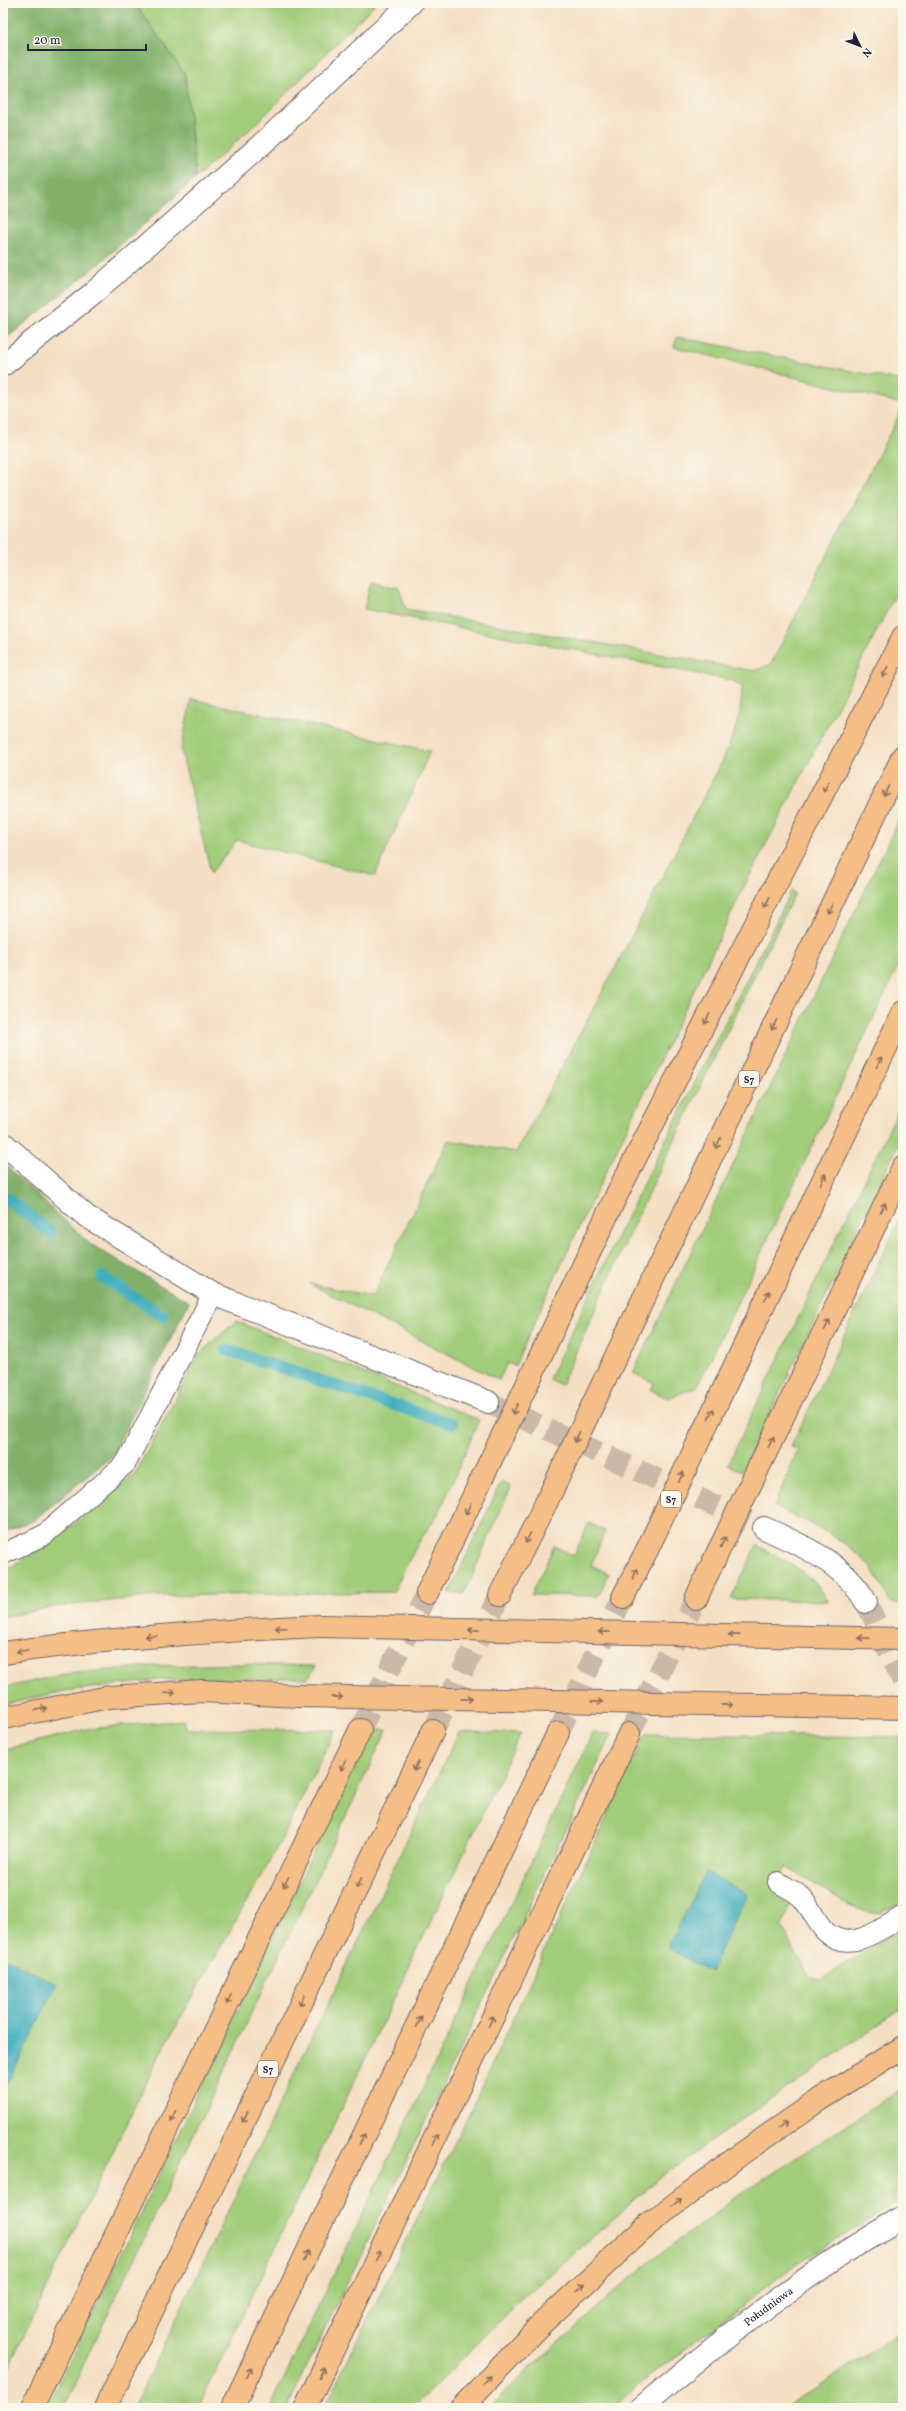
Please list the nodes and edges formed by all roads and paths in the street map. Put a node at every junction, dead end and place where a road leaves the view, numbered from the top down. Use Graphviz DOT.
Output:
graph roads {
  1 [pos="411,3"];
  2 [pos="3,365"];
  3 [pos="903,637"];
  4 [pos="903,756"];
  5 [pos="903,1012"];
  6 [pos="3,1143"];
  7 [pos="903,1166"];
  8 [pos="213,1294"];
  9 [pos="488,1402"];
  10 [pos="764,1528"];
  11 [pos="3,1554"];
  12 [pos="427,1593"];
  13 [pos="500,1595"];
  14 [pos="623,1597"];
  15 [pos="696,1599"];
  16 [pos="866,1602"];
  17 [pos="903,1639"];
  18 [pos="3,1654"];
  19 [pos="903,1708"];
  20 [pos="3,1718"];
  21 [pos="360,1730"];
  22 [pos="433,1731"];
  23 [pos="558,1733"];
  24 [pos="629,1734"];
  25 [pos="778,1882"];
  26 [pos="903,1916"];
  27 [pos="903,2047"];
  28 [pos="903,2216"];
  29 [pos="32,2408"];
  30 [pos="105,2408"];
  31 [pos="232,2408"];
  32 [pos="305,2408"];
  33 [pos="460,2408"];
  34 [pos="641,2408"];
  1 -- 2 [label="street"];
  3 -- 12 [label="highway, one-way, bridge"];
  4 -- 13 [label="highway, S7, one-way, bridge"];
  14 -- 5 [label="highway, S7, one-way, bridge"];
  6 -- 8 [label="street"];
  15 -- 7 [label="highway, one-way, bridge"];
  8 -- 9 [label="street"];
  8 -- 11 [label="lane"];
  10 -- 16 [label="street"];
  17 -- 18 [label="highway, one-way, bridge"];
  20 -- 19 [label="highway, one-way, bridge"];
  21 -- 29 [label="highway, one-way"];
  22 -- 30 [label="highway, S7, one-way"];
  31 -- 23 [label="highway, one-way"];
  32 -- 24 [label="highway, one-way"];
  25 -- 26 [label="lane"];
  33 -- 27 [label="highway, one-way"];
  28 -- 34 [label="street, Południowa"];
}
